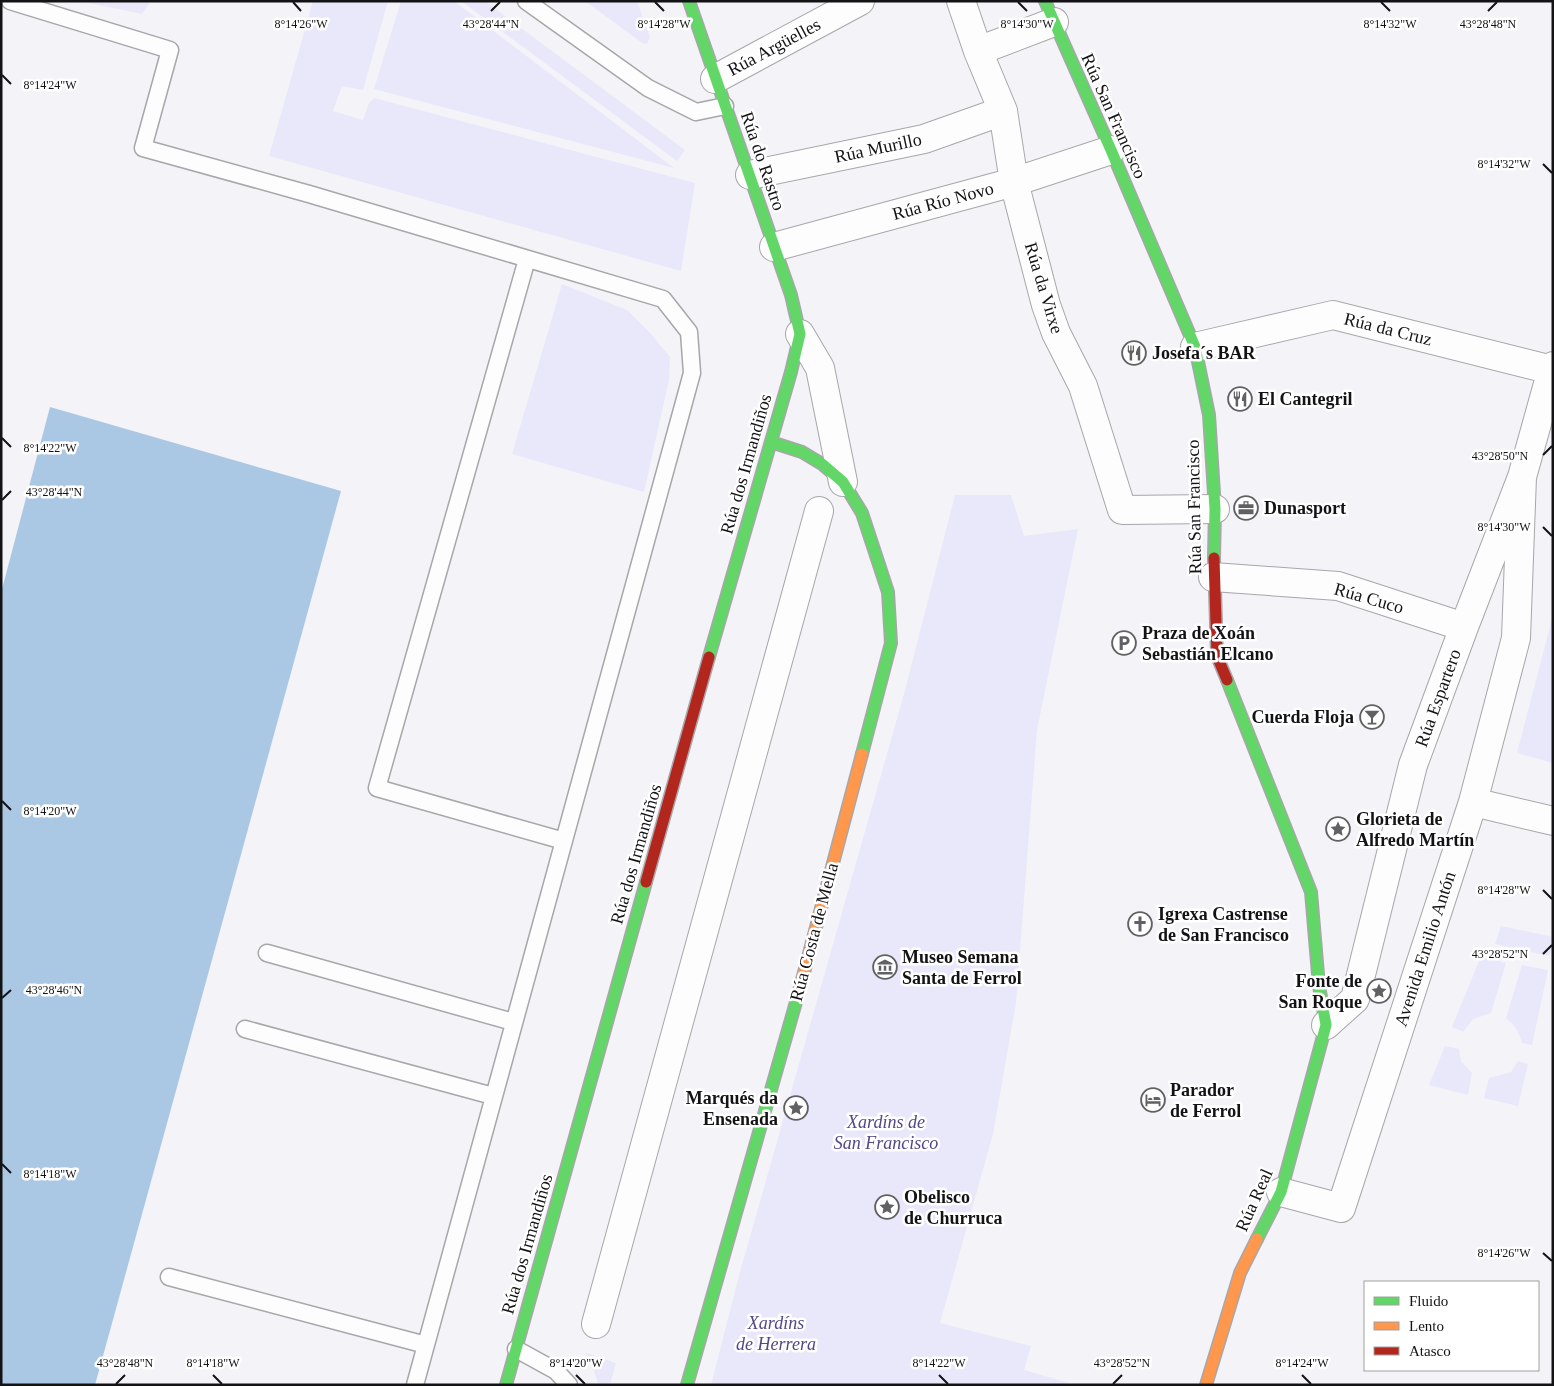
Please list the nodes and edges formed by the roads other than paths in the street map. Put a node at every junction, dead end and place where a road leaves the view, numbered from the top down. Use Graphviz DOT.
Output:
graph roads {
  1 [pos="10,1"];
  2 [pos="526,1"];
  3 [pos="689,1"];
  4 [pos="860,1"];
  5 [pos="961,1"];
  6 [pos="1049,12"];
  7 [pos="978,51"];
  8 [pos="715,79"];
  9 [pos="725,106"];
  10 [pos="1003,111"];
  11 [pos="1111,150"];
  12 [pos="750,175"];
  13 [pos="1014,182"];
  14 [pos="774,247"];
  15 [pos="527,259"];
  16 [pos="800,334"];
  17 [pos="1195,347"];
  18 [pos="1552,368"];
  19 [pos="771,442"];
  20 [pos="1522,477"];
  21 [pos="843,482"];
  22 [pos="1215,509"];
  23 [pos="819,511"];
  24 [pos="1212,577"];
  25 [pos="1464,627"];
  26 [pos="1473,802"];
  27 [pos="1553,821"];
  28 [pos="564,841"];
  29 [pos="267,953"];
  30 [pos="513,1022"];
  31 [pos="1326,1026"];
  32 [pos="245,1028"];
  33 [pos="493,1096"];
  34 [pos="1281,1192"];
  35 [pos="169,1277"];
  36 [pos="596,1324"];
  37 [pos="426,1346"];
  38 [pos="516,1349"];
  39 [pos="415,1385"];
  40 [pos="506,1385"];
  41 [pos="569,1385"];
  42 [pos="687,1385"];
  43 [pos="1206,1385"];
  1 -- 15 [label="lane"];
  2 -- 9 [label="lane"];
  3 -- 8 [label="street, Rúa do Rastro"];
  4 -- 8 [label="street, Rúa Argüelles"];
  5 -- 7 [label="street, Rúa da Virxe"];
  6 -- 7 [label="street"];
  6 -- 11 [label="street, Rúa San Francisco"];
  7 -- 10 [label="street, Rúa da Virxe"];
  8 -- 9 [label="street, Rúa do Rastro"];
  9 -- 12 [label="street, Rúa do Rastro"];
  10 -- 12 [label="street, Rúa Murillo"];
  10 -- 13 [label="street, Rúa da Virxe"];
  11 -- 13 [label="street, Rúa Río Novo"];
  11 -- 17 [label="street, Rúa San Francisco"];
  12 -- 14 [label="street, Rúa do Rastro"];
  13 -- 14 [label="street, Rúa Río Novo"];
  13 -- 22 [label="street, Rúa da Virxe"];
  14 -- 16 [label="street, Rúa do Rastro"];
  15 -- 28 [label="lane"];
  15 -- 28 [label="lane"];
  16 -- 19 [label="street, Rúa dos Irmandiños"];
  16 -- 21 [label="street, Rúa Costa de Mella"];
  17 -- 18 [label="street, Rúa da Cruz"];
  17 -- 22 [label="street, Rúa San Francisco"];
  18 -- 20 [label="street, Rúa Espartero"];
  19 -- 21 [label="street, Rúa Costa de Mella"];
  19 -- 38 [label="street, Rúa dos Irmandiños"];
  20 -- 25 [label="street, Rúa Espartero"];
  20 -- 26 [label="street, Avenida Emilio Antón"];
  21 -- 42 [label="street, Rúa Costa de Mella"];
  22 -- 24 [label="street, Rúa San Francisco"];
  23 -- 36 [label="street"];
  24 -- 25 [label="street, Rúa Cuco"];
  24 -- 31 [label="street, Rúa San Francisco"];
  25 -- 31 [label="street, Rúa Espartero"];
  26 -- 27 [label="street"];
  26 -- 34 [label="street, Avenida Emilio Antón"];
  28 -- 30 [label="lane"];
  29 -- 30 [label="lane"];
  30 -- 33 [label="lane"];
  31 -- 34 [label="street, Rúa Real"];
  32 -- 33 [label="lane"];
  33 -- 37 [label="lane"];
  34 -- 43 [label="street, Rúa Real"];
  35 -- 37 [label="lane"];
  37 -- 39 [label="lane"];
  38 -- 40 [label="street, Rúa dos Irmandiños"];
  38 -- 41 [label="lane"];
}
